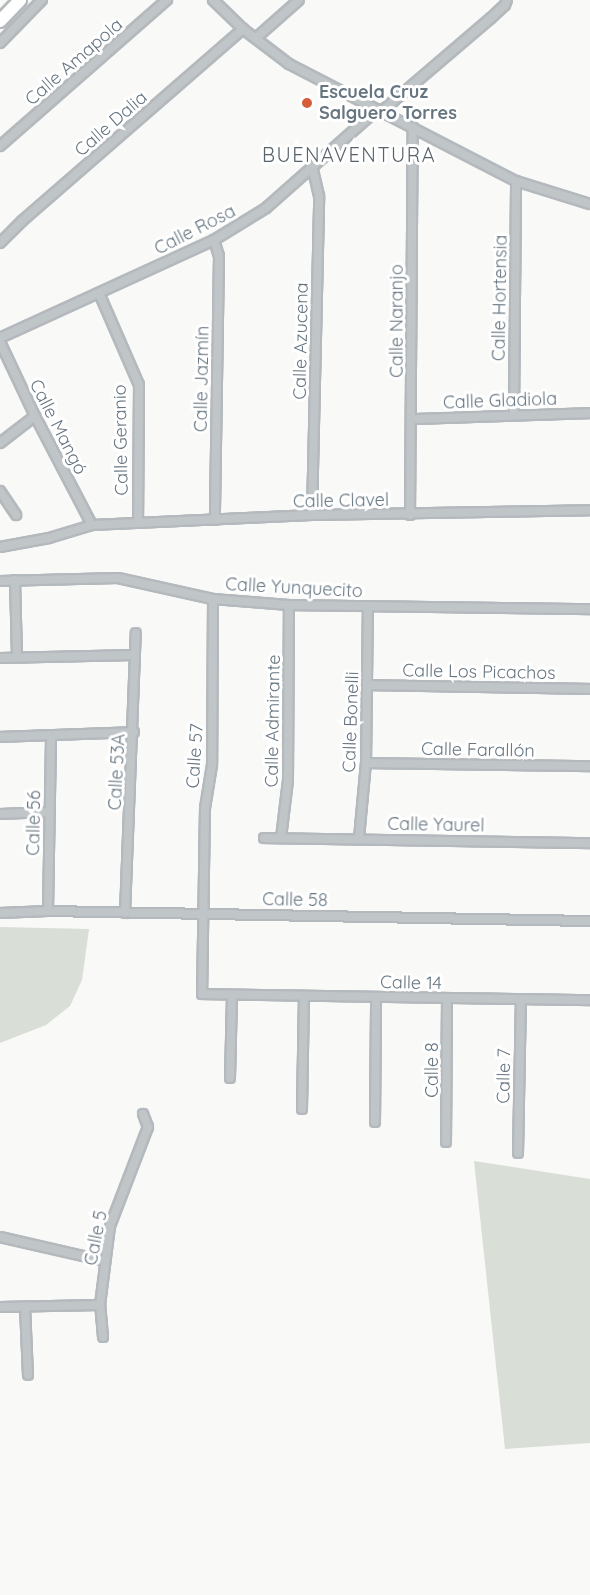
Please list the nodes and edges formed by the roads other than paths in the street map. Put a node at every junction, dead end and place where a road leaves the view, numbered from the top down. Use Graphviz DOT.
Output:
graph roads {
  1 [pos="21,0"];
  2 [pos="42,0"];
  3 [pos="167,0"];
  4 [pos="213,0"];
  5 [pos="299,0"];
  6 [pos="507,0"];
  7 [pos="0,21"];
  8 [pos="243,29"];
  9 [pos="256,38"];
  10 [pos="0,44"];
  11 [pos="380,110"];
  12 [pos="413,127"];
  13 [pos="0,146"];
  14 [pos="313,169"];
  15 [pos="516,181"];
  16 [pos="590,204"];
  17 [pos="214,240"];
  18 [pos="0,243"];
  19 [pos="99,293"];
  20 [pos="0,340"];
  21 [pos="590,413"];
  22 [pos="514,415"];
  23 [pos="35,416"];
  24 [pos="412,418"];
  25 [pos="0,443"];
  26 [pos="0,491"];
  27 [pos="590,510"];
  28 [pos="16,515"];
  29 [pos="312,515"];
  30 [pos="410,515"];
  31 [pos="216,520"];
  32 [pos="138,523"];
  33 [pos="92,525"];
  34 [pos="0,547"];
  35 [pos="0,580"];
  36 [pos="15,580"];
  37 [pos="213,599"];
  38 [pos="289,605"];
  39 [pos="368,606"];
  40 [pos="590,609"];
  41 [pos="136,633"];
  42 [pos="135,655"];
  43 [pos="17,657"];
  44 [pos="0,658"];
  45 [pos="367,685"];
  46 [pos="590,689"];
  47 [pos="134,732"];
  48 [pos="51,735"];
  49 [pos="0,737"];
  50 [pos="366,763"];
  51 [pos="590,766"];
  52 [pos="49,812"];
  53 [pos="0,814"];
  54 [pos="264,838"];
  55 [pos="281,838"];
  56 [pos="359,838"];
  57 [pos="590,843"];
  58 [pos="48,911"];
  59 [pos="0,913"];
  60 [pos="125,913"];
  61 [pos="202,914"];
  62 [pos="590,921"];
  63 [pos="202,994"];
  64 [pos="232,996"];
  65 [pos="304,997"];
  66 [pos="376,997"];
  67 [pos="447,999"];
  68 [pos="521,1000"];
  69 [pos="590,1000"];
  70 [pos="230,1078"];
  71 [pos="302,1109"];
  72 [pos="143,1114"];
  73 [pos="375,1122"];
  74 [pos="446,1142"];
  75 [pos="518,1153"];
  76 [pos="0,1237"];
  77 [pos="105,1261"];
  78 [pos="100,1305"];
  79 [pos="0,1307"];
  80 [pos="25,1307"];
  81 [pos="103,1337"];
  82 [pos="28,1375"];
  1 -- 7 [label="main road"];
  2 -- 10 [label="street"];
  3 -- 13 [label="street, Calle Amapola"];
  4 -- 8 [label="street"];
  5 -- 9 [label="street"];
  6 -- 11 [label="street, Calle Rosa"];
  8 -- 9 [label="street"];
  8 -- 18 [label="street, Calle Dalia"];
  9 -- 11 [label="street"];
  11 -- 12 [label="street"];
  11 -- 14 [label="street, Calle Rosa"];
  12 -- 15 [label="street"];
  12 -- 24 [label="street, Calle Naranjo"];
  14 -- 17 [label="street, Calle Rosa"];
  14 -- 29 [label="street, Calle Azucena"];
  15 -- 16 [label="street"];
  15 -- 22 [label="street, Calle Hortensia"];
  17 -- 19 [label="street, Calle Rosa"];
  17 -- 31 [label="street, Calle Jazmín"];
  19 -- 20 [label="street, Calle Rosa"];
  19 -- 32 [label="street, Calle Geranio"];
  20 -- 23 [label="street, Calle Mangó"];
  21 -- 22 [label="street, Calle Gladiola"];
  22 -- 24 [label="street, Calle Gladiola"];
  23 -- 25 [label="street"];
  23 -- 33 [label="street, Calle Mangó"];
  24 -- 30 [label="street, Calle Naranjo"];
  26 -- 28 [label="street"];
  27 -- 30 [label="street, Calle Clavel"];
  29 -- 30 [label="street, Calle Clavel"];
  29 -- 31 [label="street, Calle Clavel"];
  31 -- 32 [label="street, Calle Clavel"];
  32 -- 33 [label="street, Calle Clavel"];
  33 -- 34 [label="street, Calle Clavel"];
  35 -- 36 [label="street, Calle Yunquecito"];
  36 -- 37 [label="street, Calle Yunquecito"];
  36 -- 43 [label="street"];
  37 -- 38 [label="street, Calle Yunquecito"];
  37 -- 61 [label="street, Calle 57"];
  38 -- 39 [label="street, Calle Yunquecito"];
  38 -- 55 [label="street, Calle Admirante"];
  39 -- 40 [label="street, Calle Yunquecito"];
  39 -- 45 [label="street, Calle Bonelli"];
  41 -- 42 [label="street, Calle 53A"];
  42 -- 43 [label="street"];
  42 -- 47 [label="street, Calle 53A"];
  43 -- 44 [label="street"];
  45 -- 46 [label="street, Calle Los Picachos"];
  45 -- 50 [label="street, Calle Bonelli"];
  47 -- 48 [label="street"];
  47 -- 60 [label="street, Calle 53A"];
  48 -- 49 [label="street"];
  48 -- 52 [label="street, Calle 56"];
  50 -- 51 [label="street, Calle Farallón"];
  50 -- 56 [label="street, Calle Bonelli"];
  52 -- 53 [label="street"];
  52 -- 58 [label="street, Calle 56"];
  54 -- 55 [label="street, Calle Yaurel"];
  55 -- 56 [label="street, Calle Yaurel"];
  56 -- 57 [label="street, Calle Yaurel"];
  58 -- 59 [label="street, Calle 58"];
  58 -- 60 [label="street, Calle 58"];
  60 -- 61 [label="street, Calle 58"];
  61 -- 62 [label="street, Calle 58"];
  61 -- 63 [label="street, Calle 57"];
  63 -- 64 [label="street, Calle 14"];
  64 -- 65 [label="street, Calle 14"];
  64 -- 70 [label="street"];
  65 -- 66 [label="street, Calle 14"];
  65 -- 71 [label="street"];
  66 -- 67 [label="street, Calle 14"];
  66 -- 73 [label="street"];
  67 -- 68 [label="street, Calle 14"];
  67 -- 74 [label="street, Calle 8"];
  68 -- 69 [label="street, Calle 14"];
  68 -- 75 [label="street, Calle 7"];
  72 -- 77 [label="street, Calle 5"];
  76 -- 77 [label="street"];
  77 -- 78 [label="street, Calle 5"];
  78 -- 80 [label="street"];
  78 -- 81 [label="street, Calle 5"];
  79 -- 80 [label="street"];
  80 -- 82 [label="street"];
}
